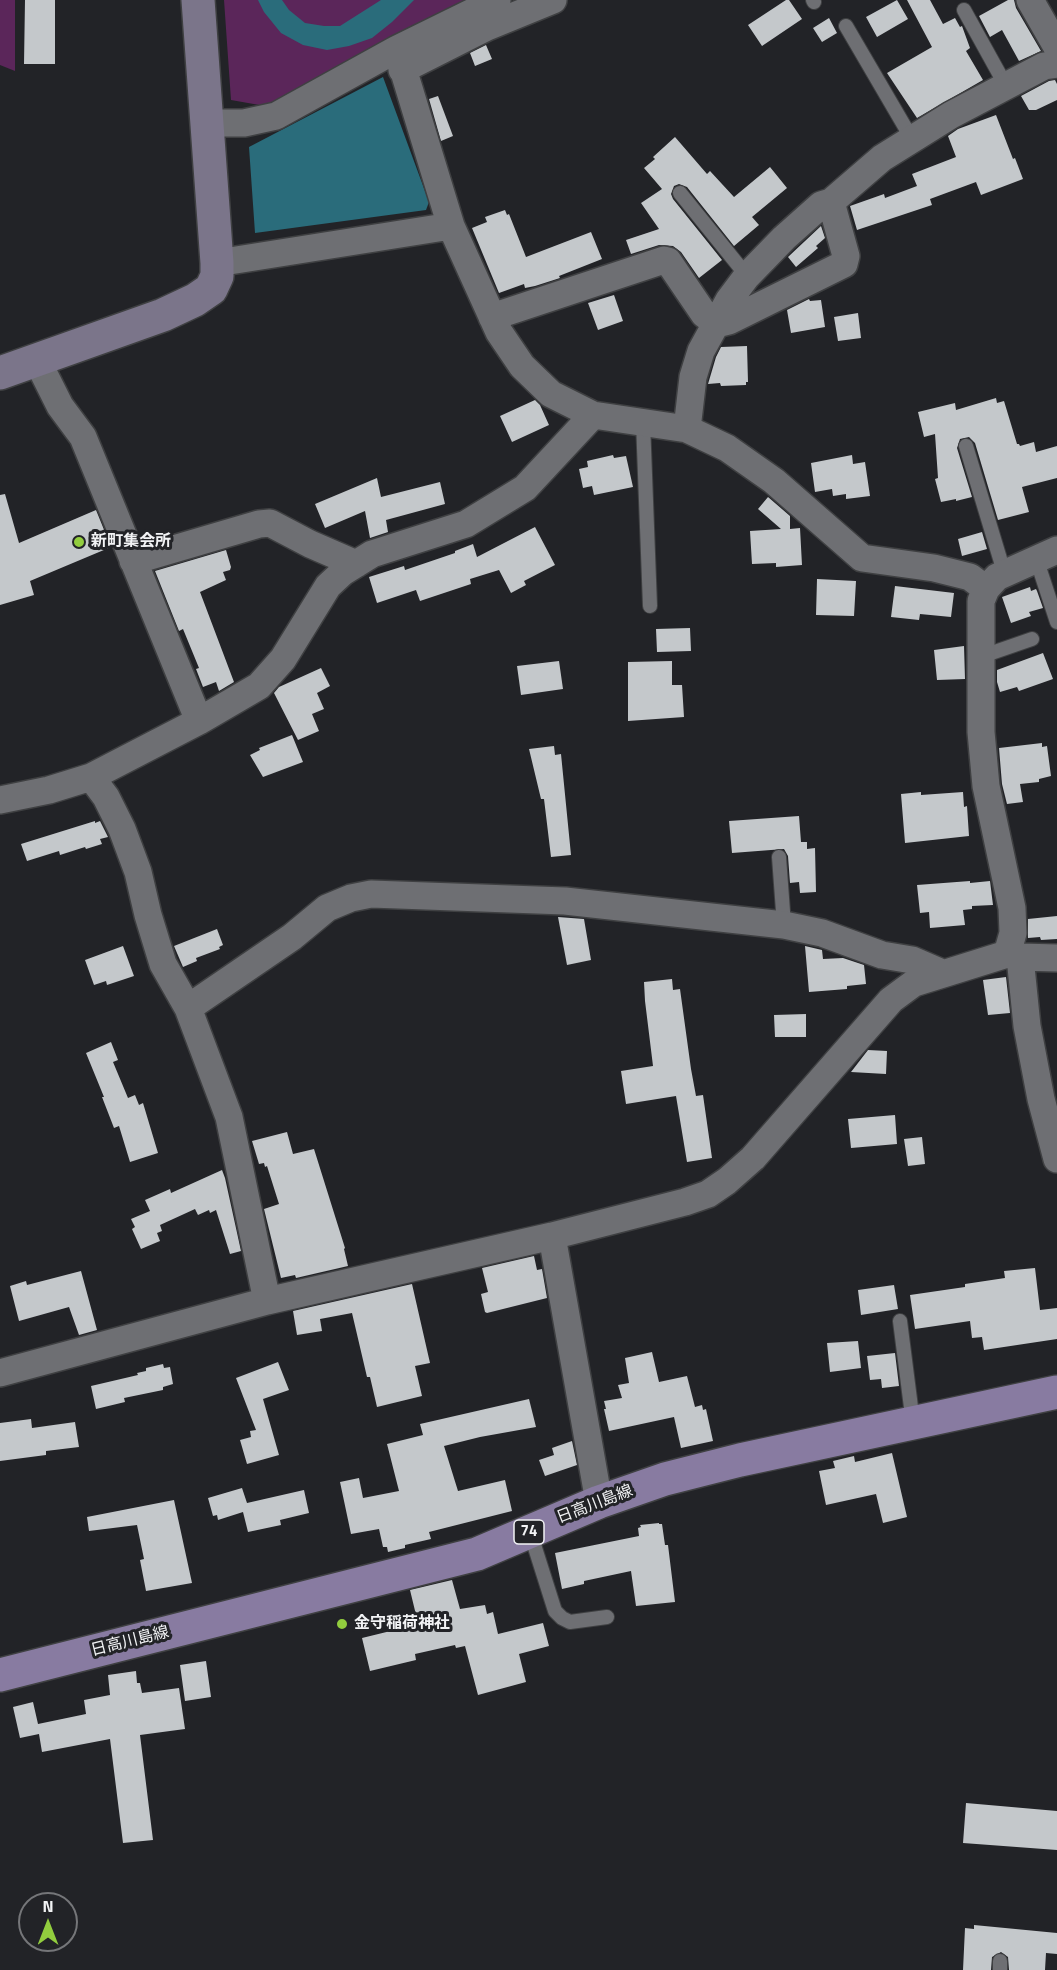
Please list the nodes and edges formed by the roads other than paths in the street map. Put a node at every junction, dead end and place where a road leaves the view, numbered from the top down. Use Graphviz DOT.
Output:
graph roads {
  1 [pos="198,0"];
  2 [pos="497,0"];
  3 [pos="553,0"];
  4 [pos="1030,0"];
  5 [pos="964,10"];
  6 [pos="846,26"];
  7 [pos="1057,47"];
  8 [pos="399,59"];
  9 [pos="1057,64"];
  10 [pos="1006,86"];
  11 [pos="207,123"];
  12 [pos="912,139"];
  13 [pos="680,193"];
  14 [pos="831,202"];
  15 [pos="451,226"];
  16 [pos="217,262"];
  17 [pos="747,276"];
  18 [pos="492,317"];
  19 [pos="717,324"];
  20 [pos="37,360"];
  21 [pos="0,373"];
  22 [pos="593,415"];
  23 [pos="643,422"];
  24 [pos="687,429"];
  25 [pos="966,446"];
  26 [pos="1047,554"];
  27 [pos="133,561"];
  28 [pos="356,564"];
  29 [pos="995,581"];
  30 [pos="650,606"];
  31 [pos="1057,622"];
  32 [pos="1032,639"];
  33 [pos="980,657"];
  34 [pos="199,722"];
  35 [pos="91,777"];
  36 [pos="0,800"];
  37 [pos="779,857"];
  38 [pos="784,925"];
  39 [pos="1013,955"];
  40 [pos="1057,958"];
  41 [pos="942,973"];
  42 [pos="188,1008"];
  43 [pos="1057,1159"];
  44 [pos="552,1236"];
  45 [pos="267,1301"];
  46 [pos="900,1322"];
  47 [pos="0,1373"];
  48 [pos="1057,1392"];
  49 [pos="913,1423"];
  50 [pos="599,1502"];
  51 [pos="530,1532"];
  52 [pos="607,1617"];
  53 [pos="0,1675"];
  1 -- 11 [label="street"];
  2 -- 8 [label="street"];
  3 -- 8 [label="street"];
  4 -- 7 [label="street"];
  5 -- 10 [label="lane"];
  6 -- 12 [label="lane"];
  8 -- 11 [label="street"];
  8 -- 15 [label="street"];
  9 -- 10 [label="street"];
  10 -- 12 [label="street"];
  11 -- 16 [label="street"];
  12 -- 14 [label="street"];
  13 -- 17 [label="lane"];
  14 -- 17 [label="street"];
  14 -- 19 [label="street"];
  15 -- 16 [label="street"];
  15 -- 18 [label="street"];
  16 -- 20 [label="street"];
  17 -- 19 [label="street"];
  18 -- 19 [label="street"];
  18 -- 22 [label="street"];
  19 -- 24 [label="street"];
  20 -- 21 [label="street"];
  20 -- 27 [label="street"];
  22 -- 23 [label="street"];
  22 -- 28 [label="street"];
  23 -- 24 [label="street"];
  23 -- 30 [label="lane"];
  24 -- 29 [label="street"];
  25 -- 29 [label="lane"];
  26 -- 29 [label="street"];
  26 -- 31 [label="lane"];
  27 -- 28 [label="street"];
  27 -- 34 [label="street"];
  28 -- 34 [label="street"];
  29 -- 33 [label="street"];
  32 -- 33 [label="lane"];
  33 -- 39 [label="street"];
  34 -- 35 [label="street"];
  35 -- 36 [label="street"];
  35 -- 42 [label="street"];
  37 -- 38 [label="lane"];
  38 -- 41 [label="street"];
  38 -- 42 [label="street"];
  39 -- 40 [label="street"];
  39 -- 41 [label="street"];
  39 -- 43 [label="street"];
  41 -- 44 [label="street"];
  42 -- 45 [label="street"];
  44 -- 45 [label="street"];
  44 -- 50 [label="street"];
  45 -- 47 [label="street"];
  46 -- 49 [label="lane"];
  48 -- 49 [label="main road, 日高川島線 / 74"];
  49 -- 50 [label="main road, 日高川島線 / 74"];
  50 -- 51 [label="main road, 日高川島線 / 74"];
  51 -- 52 [label="lane"];
  51 -- 53 [label="main road, 日高川島線 / 74"];
}
